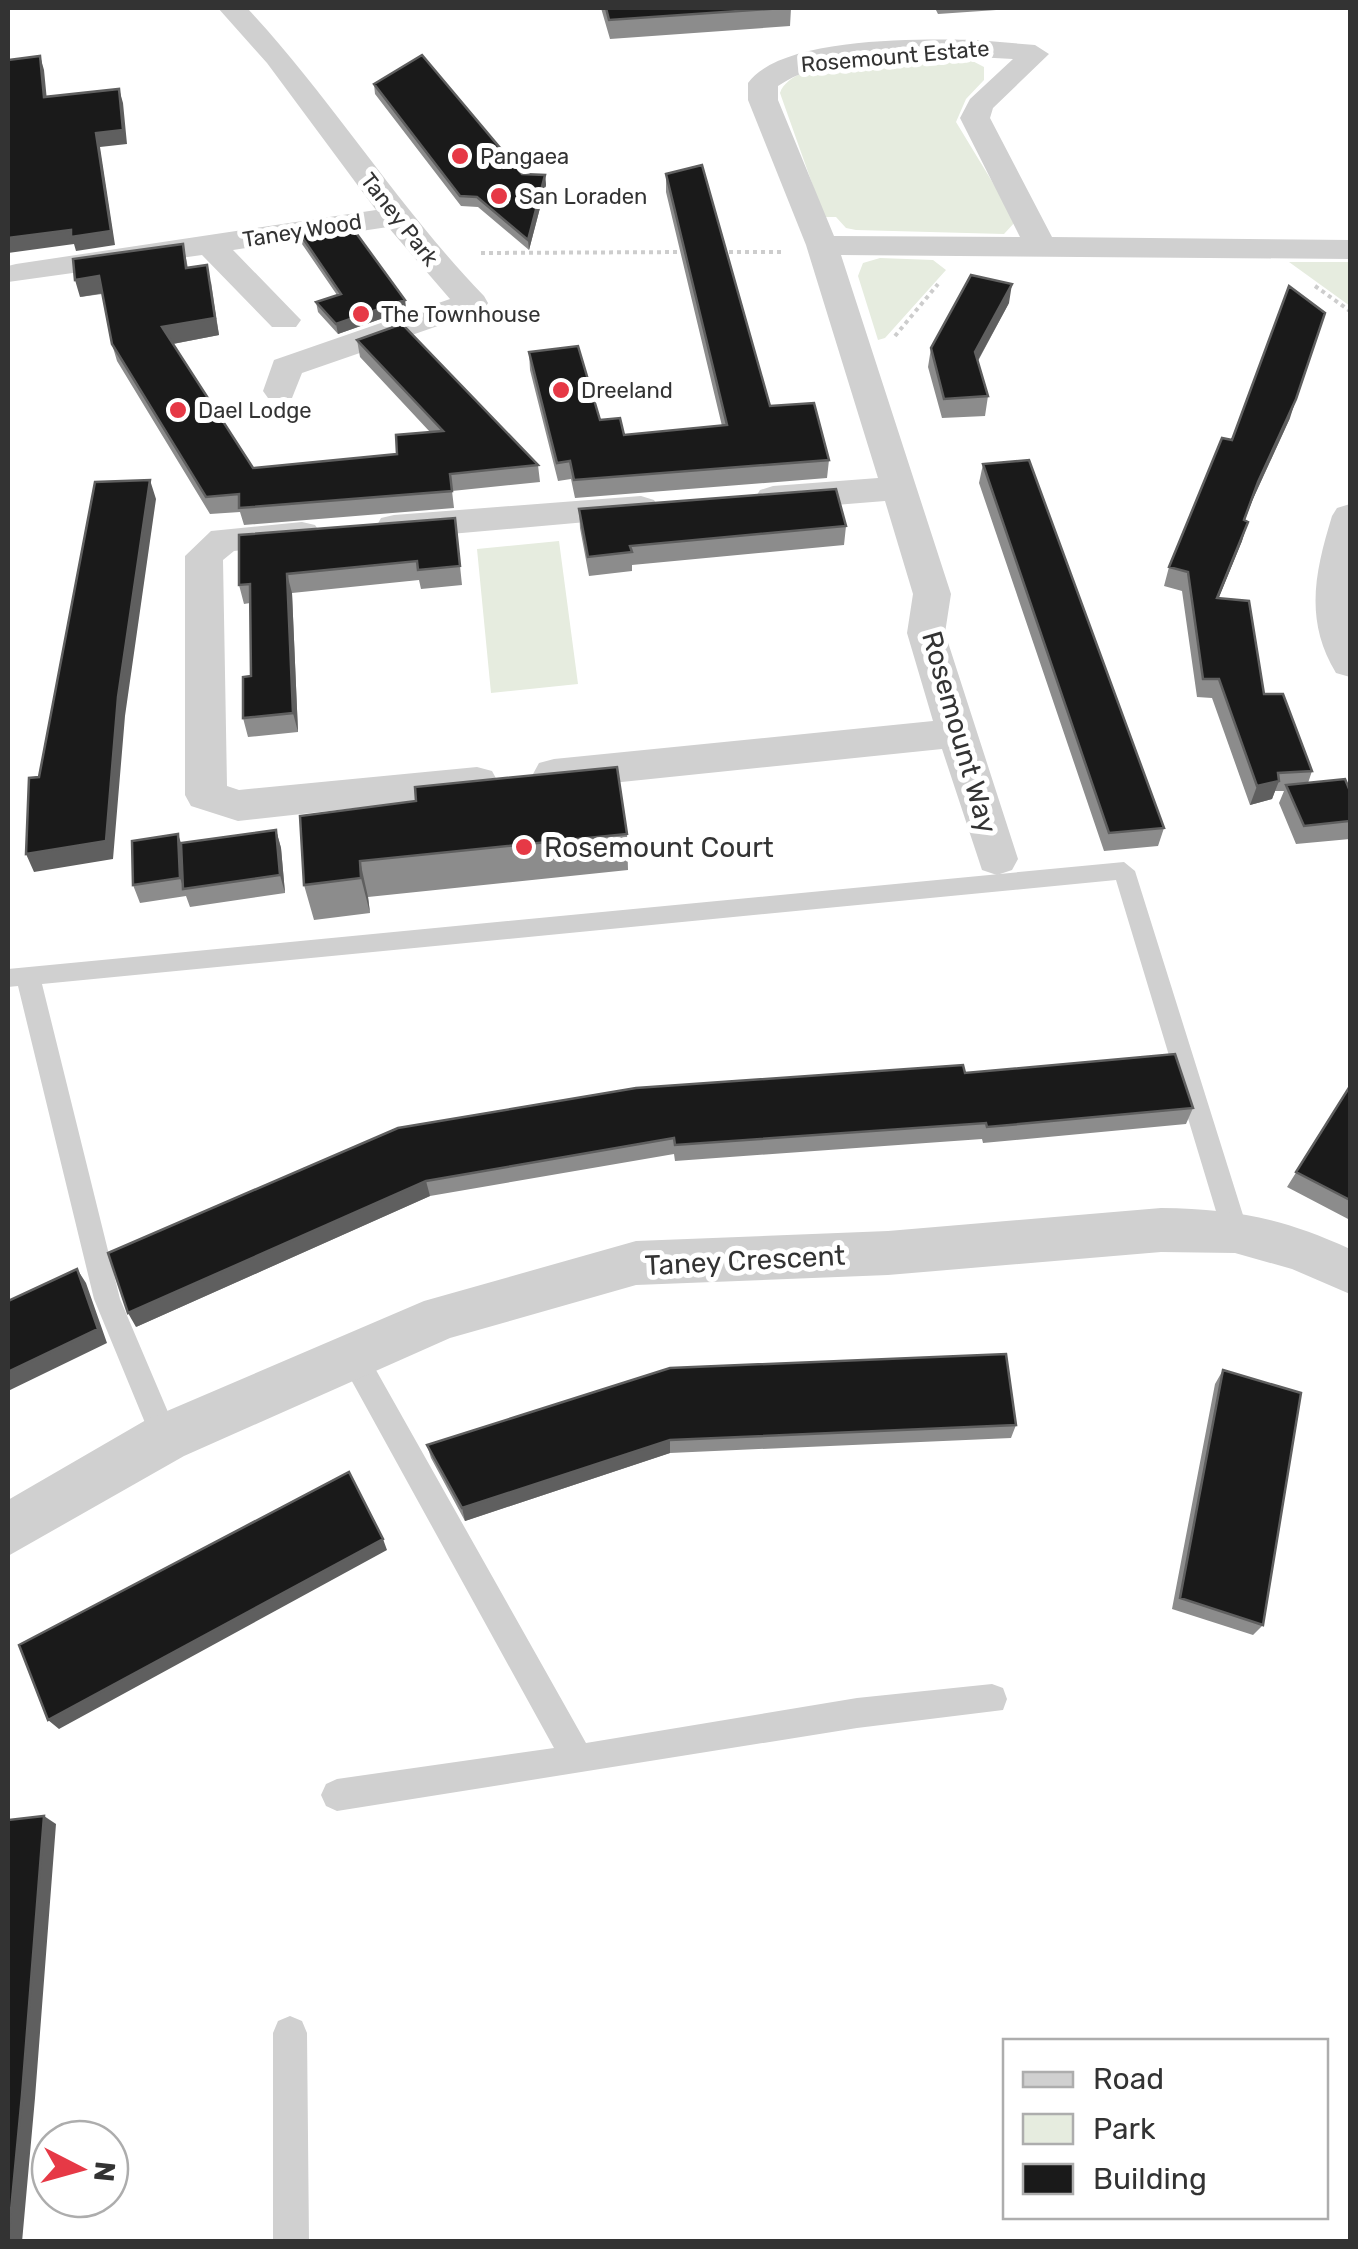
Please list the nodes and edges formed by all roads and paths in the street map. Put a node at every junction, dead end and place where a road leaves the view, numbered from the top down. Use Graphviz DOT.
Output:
graph roads {
  1 [pos="232,8"];
  2 [pos="396,216"];
  3 [pos="209,244"];
  4 [pos="959,245"];
  5 [pos="1040,245"];
  6 [pos="823,248"];
  7 [pos="1350,248"];
  8 [pos="426,255"];
  9 [pos="16,274"];
  10 [pos="284,320"];
  11 [pos="856,354"];
  12 [pos="280,391"];
  13 [pos="899,488"];
  14 [pos="740,500"];
  15 [pos="680,505"];
  16 [pos="1350,516"];
  17 [pos="1350,663"];
  18 [pos="956,733"];
  19 [pos="997,860"];
  20 [pos="18,977"];
  21 [pos="1235,1232"];
  22 [pos="1350,1272"];
  23 [pos="353,1356"];
  24 [pos="165,1438"];
  25 [pos="8,1530"];
  26 [pos="992,1699"];
  27 [pos="578,1760"];
  28 [pos="337,1795"];
  29 [pos="290,2033"];
  30 [pos="291,2242"];
  1 -- 2 [label="street, Taney Park"];
  2 -- 3 [label="street, Taney Wood"];
  2 -- 8 [label="street, Taney Park"];
  3 -- 9 [label="street, Taney Wood"];
  3 -- 10 [label="street, Taney Wood"];
  4 -- 5 [label="street"];
  4 -- 6 [label="street"];
  4 -- 11 [label="path"];
  5 -- 6 [label="street, Rosemount Estate"];
  5 -- 7 [label="street"];
  6 -- 8 [label="path"];
  6 -- 11 [label="street, Rosemount Estate"];
  8 -- 12 [label="street, Taney Park"];
  11 -- 13 [label="street, Rosemount Estate"];
  13 -- 14 [label="street"];
  13 -- 18 [label="street, Rosemount Way"];
  15 -- 18 [label="street"];
  16 -- 17 [label="street"];
  18 -- 19 [label="street, Rosemount Way"];
  20 -- 21 [label="lane"];
  20 -- 24 [label="lane"];
  21 -- 22 [label="street, Taney Crescent"];
  21 -- 23 [label="street, Taney Crescent"];
  23 -- 24 [label="street, Taney Crescent"];
  23 -- 27 [label="lane"];
  24 -- 25 [label="street, Taney Crescent"];
  26 -- 27 [label="lane"];
  27 -- 28 [label="lane"];
  29 -- 30 [label="lane"];
}
